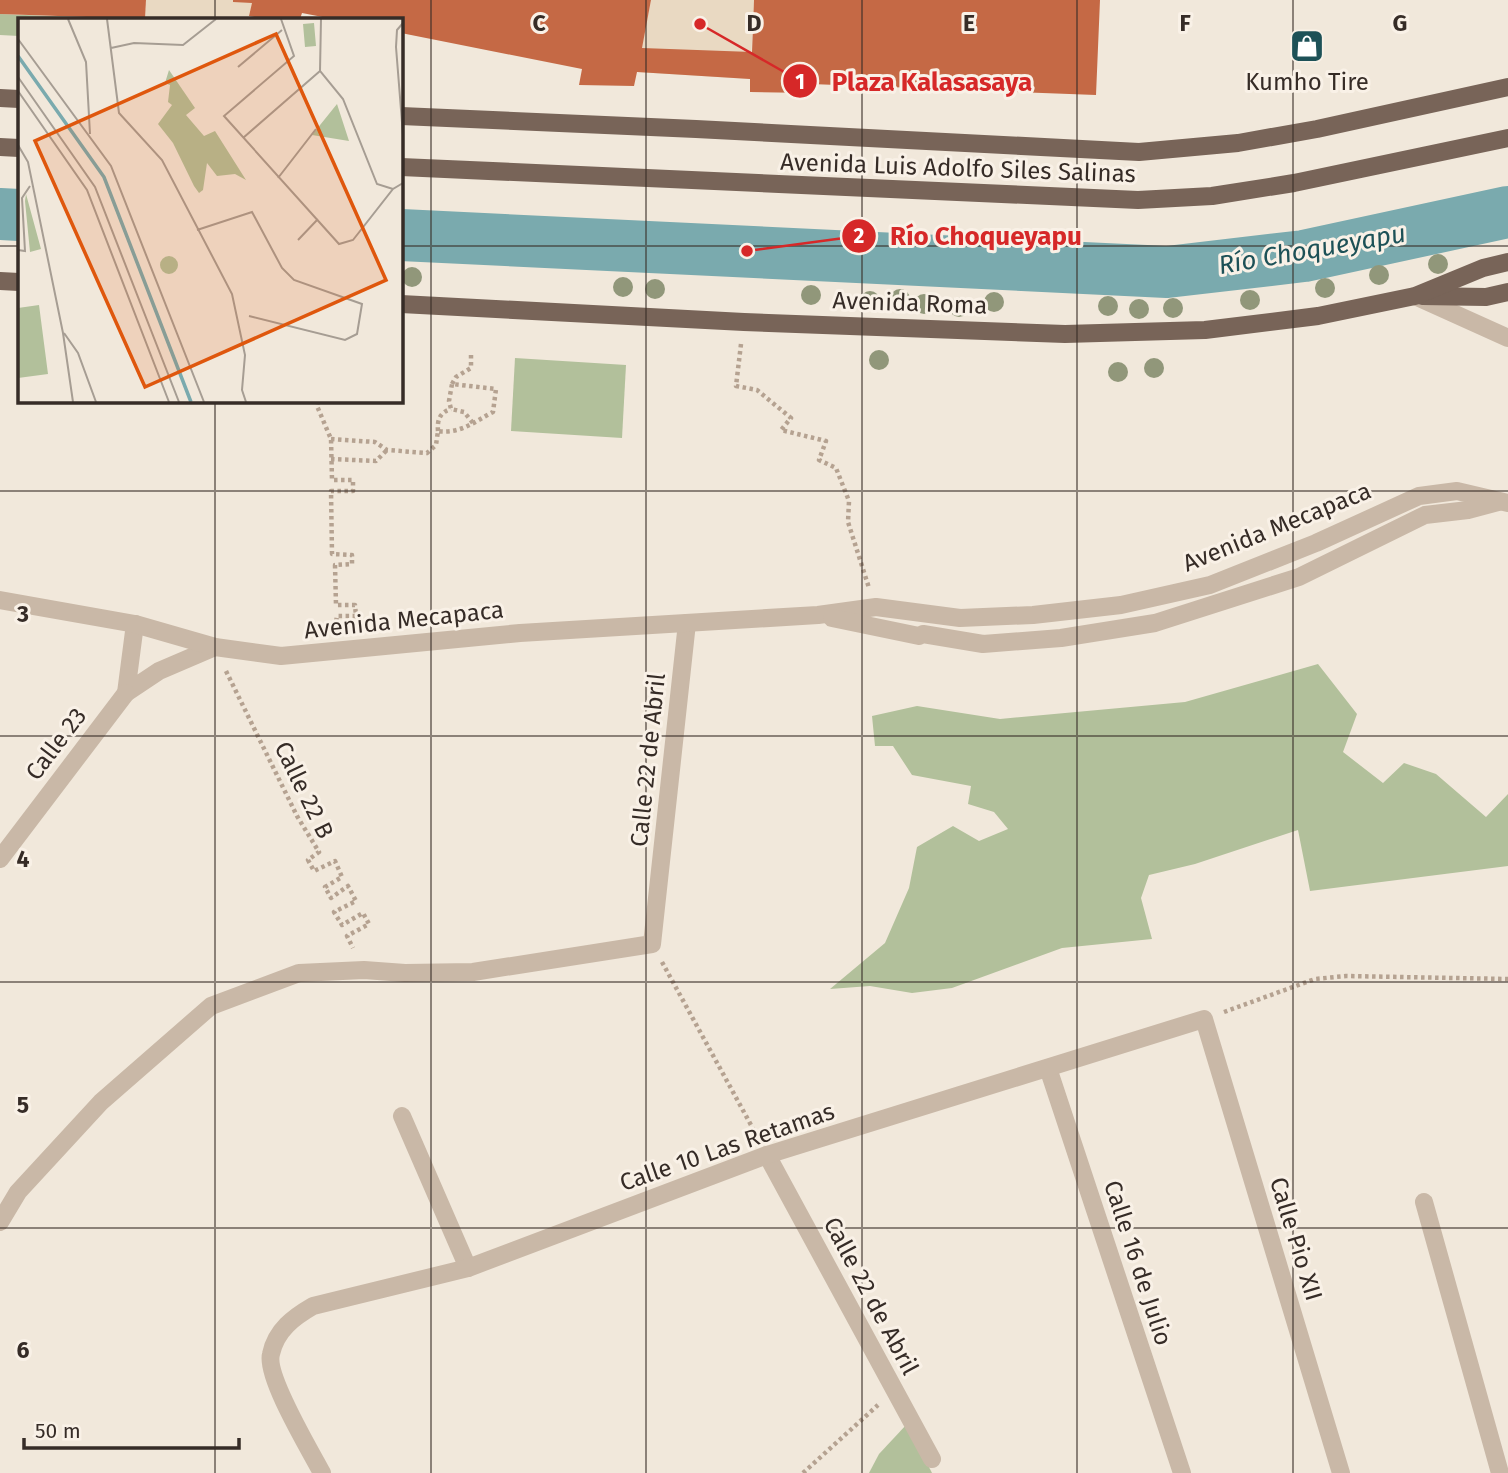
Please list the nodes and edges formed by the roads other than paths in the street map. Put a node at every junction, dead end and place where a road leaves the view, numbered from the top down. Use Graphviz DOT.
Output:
graph roads {
  1 [pos="1508,88"];
  2 [pos="0,98"];
  3 [pos="18,99"];
  4 [pos="402,116"];
  5 [pos="1508,138"];
  6 [pos="0,147"];
  7 [pos="18,148"];
  8 [pos="402,167"];
  9 [pos="1508,262"];
  10 [pos="0,281"];
  11 [pos="18,282"];
  12 [pos="1508,292"];
  13 [pos="1415,296"];
  14 [pos="402,303"];
  15 [pos="1508,338"];
  16 [pos="1505,502"];
  17 [pos="0,600"];
  18 [pos="818,615"];
  19 [pos="687,622"];
  20 [pos="135,624"];
  21 [pos="215,647"];
  22 [pos="125,693"];
  23 [pos="0,859"];
  24 [pos="1204,1019"];
  25 [pos="1048,1068"];
  26 [pos="402,1116"];
  27 [pos="767,1155"];
  28 [pos="1424,1202"];
  29 [pos="0,1222"];
  30 [pos="468,1268"];
  31 [pos="932,1459"];
  32 [pos="322,1473"];
  33 [pos="1182,1473"];
  34 [pos="1340,1473"];
  35 [pos="1500,1473"];
  1 -- 4 [label="main road, Avenida Luis Adolfo Siles Salinas"];
  2 -- 3 [label="main road"];
  5 -- 8 [label="main road, Avenida Luis Adolfo Siles Salinas"];
  6 -- 7 [label="main road"];
  9 -- 13 [label="main road, Avenida Roma"];
  10 -- 11 [label="main road"];
  12 -- 13 [label="main road, Avenida Roma"];
  13 -- 14 [label="main road, Avenida Roma"];
  13 -- 15 [label="street"];
  16 -- 18 [label="street, Avenida Mecapaca"];
  16 -- 18 [label="street, Avenida Mecapaca"];
  17 -- 20 [label="street, Avenida Mecapaca"];
  18 -- 19 [label="street, Avenida Mecapaca"];
  19 -- 21 [label="street, Avenida Mecapaca"];
  19 -- 29 [label="street, Calle 22 de Abril"];
  20 -- 21 [label="street, Avenida Mecapaca"];
  20 -- 22 [label="street, Calle 23"];
  21 -- 22 [label="street, Calle 23"];
  22 -- 23 [label="street, Calle 23"];
  24 -- 25 [label="street, Calle 10 Las Retamas"];
  24 -- 34 [label="street, Calle Pio XII"];
  25 -- 27 [label="street, Calle 10 Las Retamas"];
  25 -- 33 [label="street, Calle 16 de Julio"];
  26 -- 30 [label="street"];
  27 -- 30 [label="street, Calle 10 Las Retamas"];
  27 -- 31 [label="street, Calle 22 de Abril"];
  28 -- 35 [label="street"];
  30 -- 32 [label="street, Calle 10 Las Retamas"];
}
